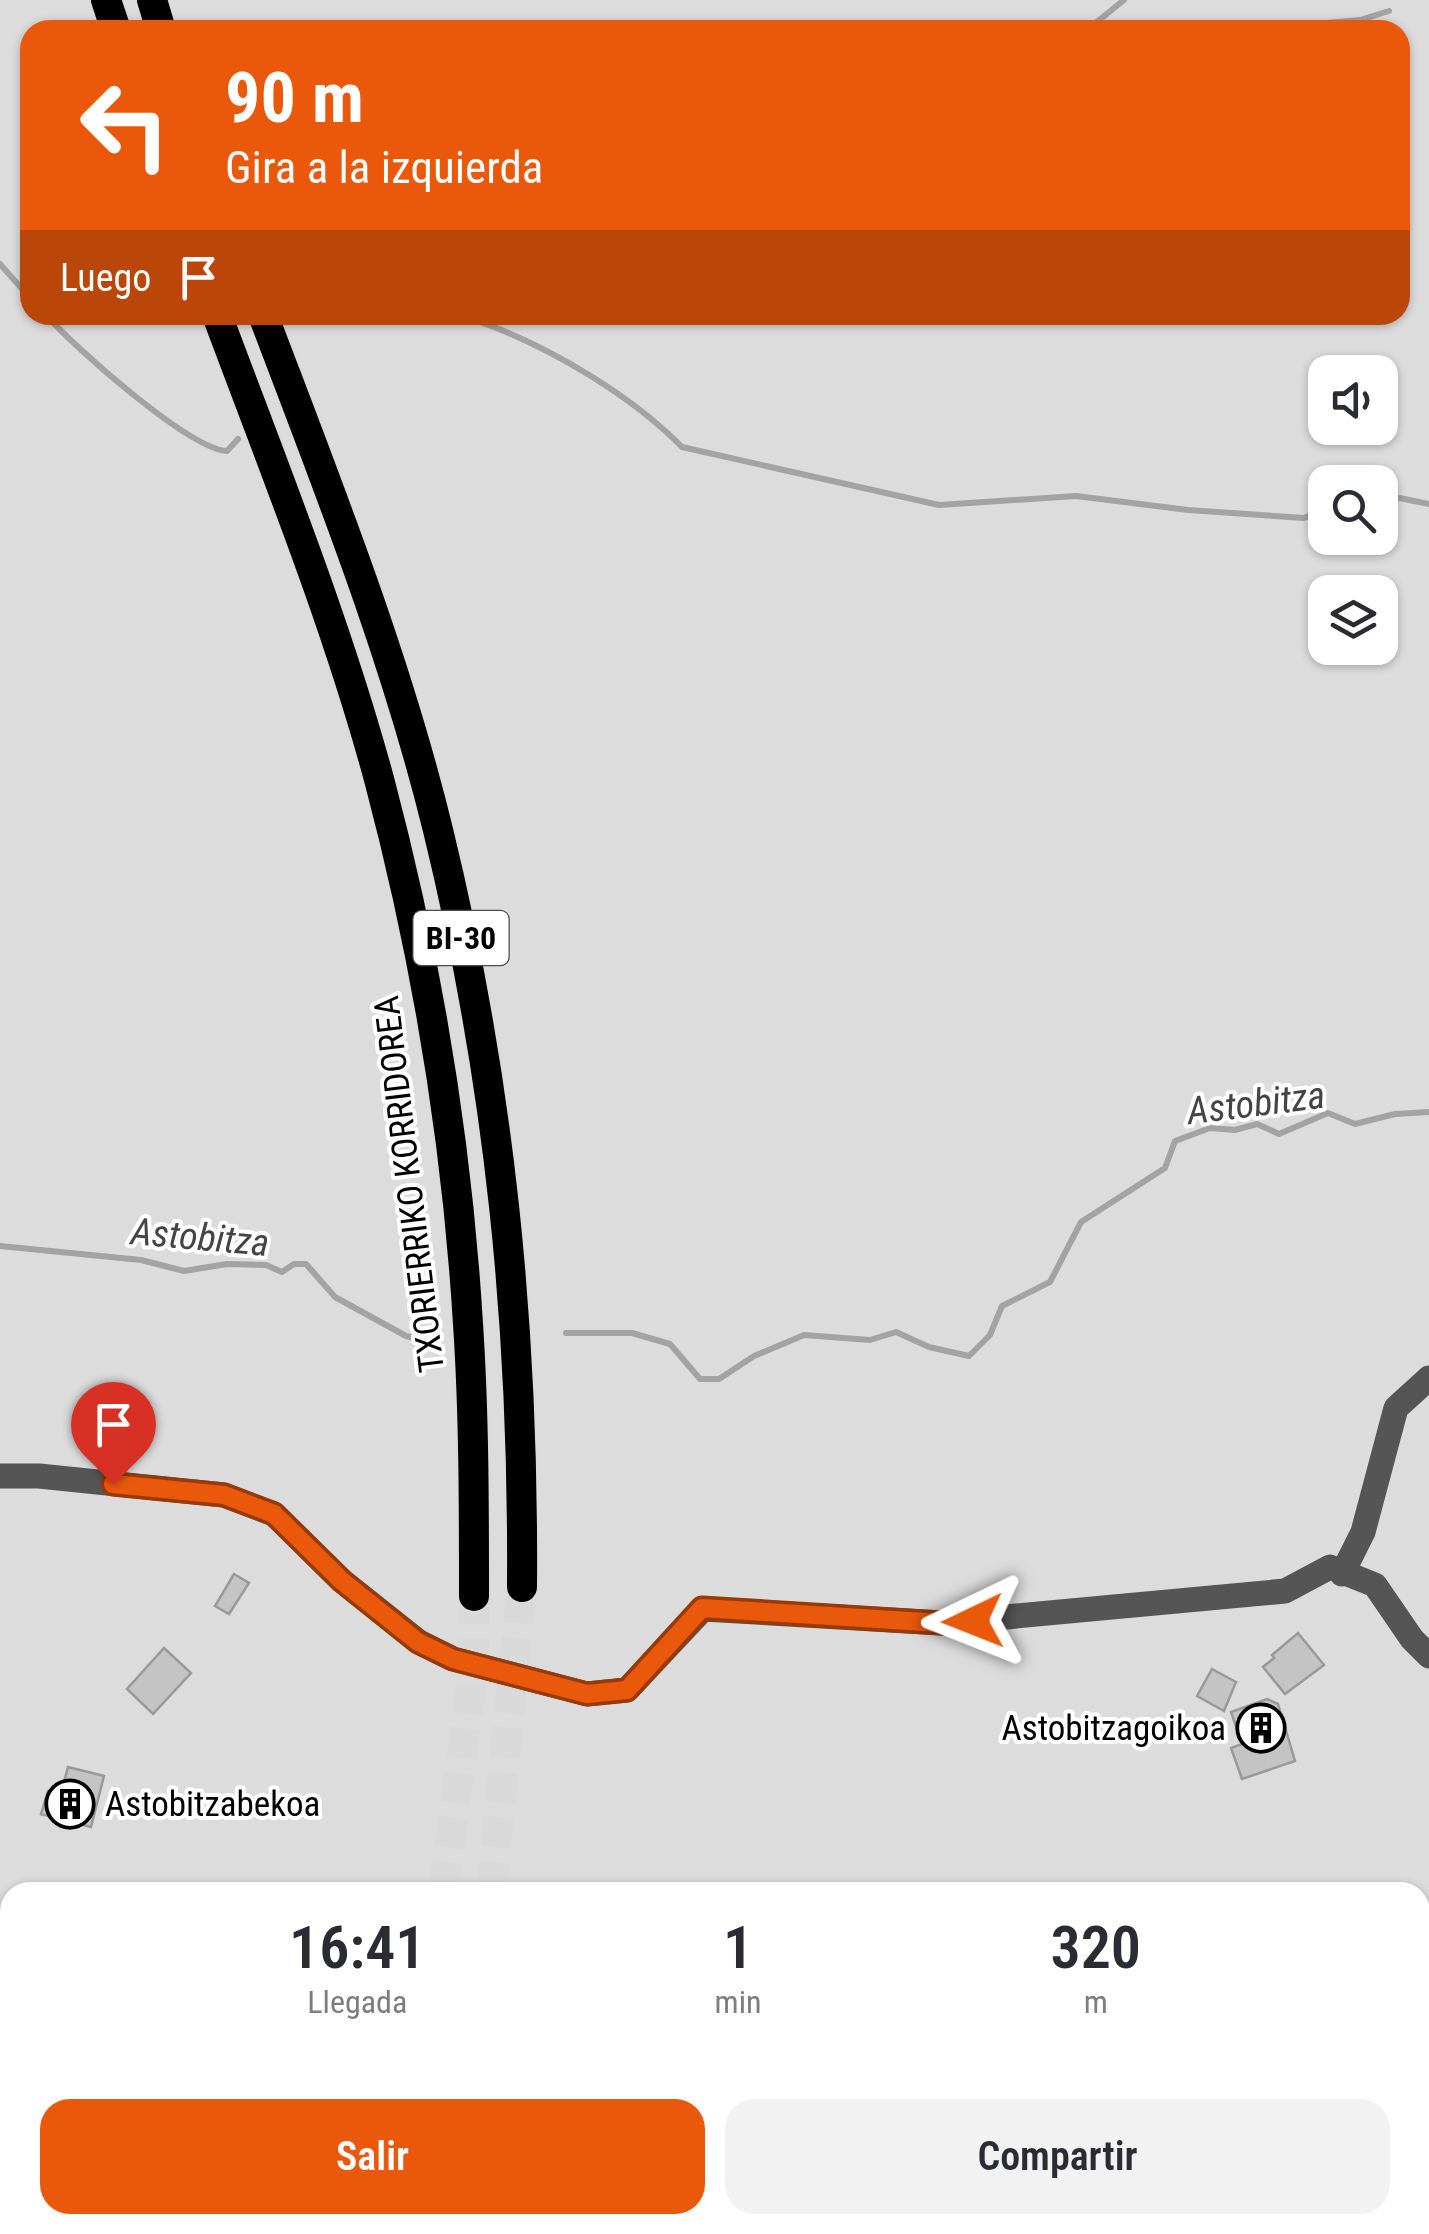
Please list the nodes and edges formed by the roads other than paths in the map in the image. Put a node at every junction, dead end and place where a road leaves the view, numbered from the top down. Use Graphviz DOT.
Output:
graph roads {
  1 [pos="221,325"];
  2 [pos="267,325"];
  3 [pos="1429,1378"];
  4 [pos="0,1476"];
  5 [pos="1342,1574"];
  6 [pos="522,1587"];
  7 [pos="474,1596"];
  8 [pos="1429,1656"];
  1 -- 7 [label="highway, TXORIERRIKO KORRIDOREA / BI-30"];
  2 -- 6 [label="highway, BI-30"];
  3 -- 5 [label="street"];
  4 -- 5 [label="street"];
  5 -- 8 [label="street"];
}
